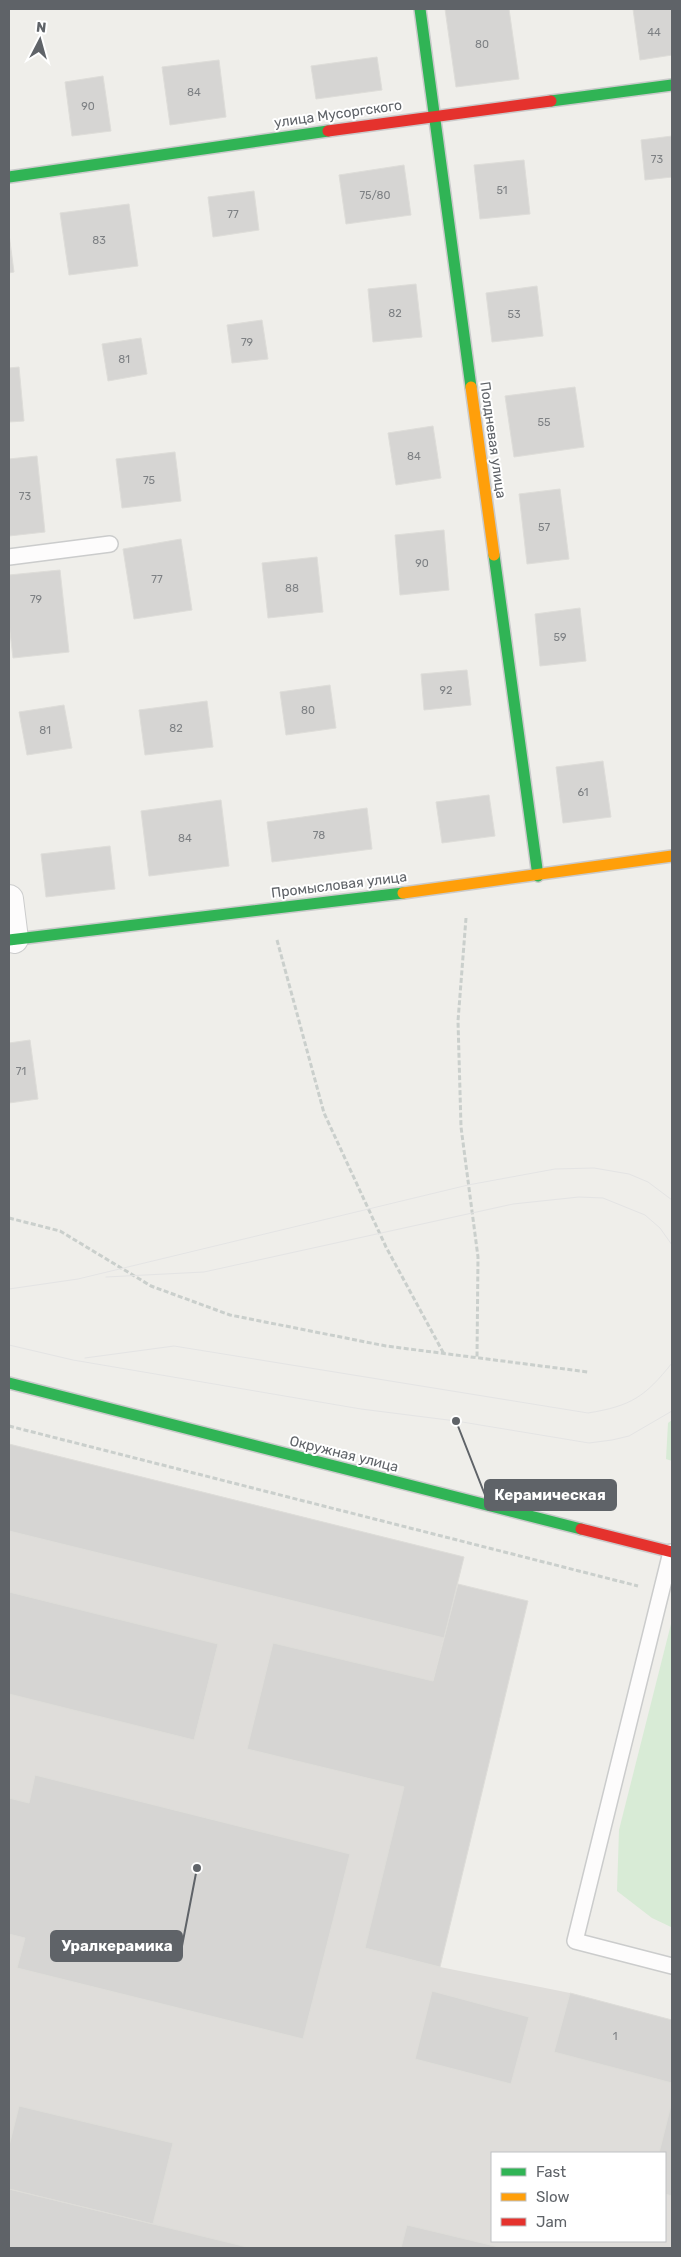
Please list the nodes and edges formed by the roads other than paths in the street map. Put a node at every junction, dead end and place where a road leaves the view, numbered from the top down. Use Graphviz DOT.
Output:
graph roads {
  1 [pos="420,9"];
  2 [pos="672,84"];
  3 [pos="434,116"];
  4 [pos="9,177"];
  5 [pos="110,544"];
  6 [pos="9,557"];
  7 [pos="672,856"];
  8 [pos="538,876"];
  9 [pos="9,899"];
  10 [pos="12,939"];
  11 [pos="9,1383"];
  12 [pos="672,1552"];
  13 [pos="672,1966"];
  1 -- 3 [label="street, Полдневая улица"];
  2 -- 3 [label="street, улица Мусоргского"];
  3 -- 4 [label="street, улица Мусоргского"];
  3 -- 8 [label="street, Полдневая улица"];
  5 -- 6 [label="lane"];
  7 -- 8 [label="street, Промысловая улица"];
  8 -- 10 [label="street, Промысловая улица"];
  9 -- 10 [label="street"];
  11 -- 12 [label="street, Окружная улица"];
  12 -- 13 [label="lane"];
}
